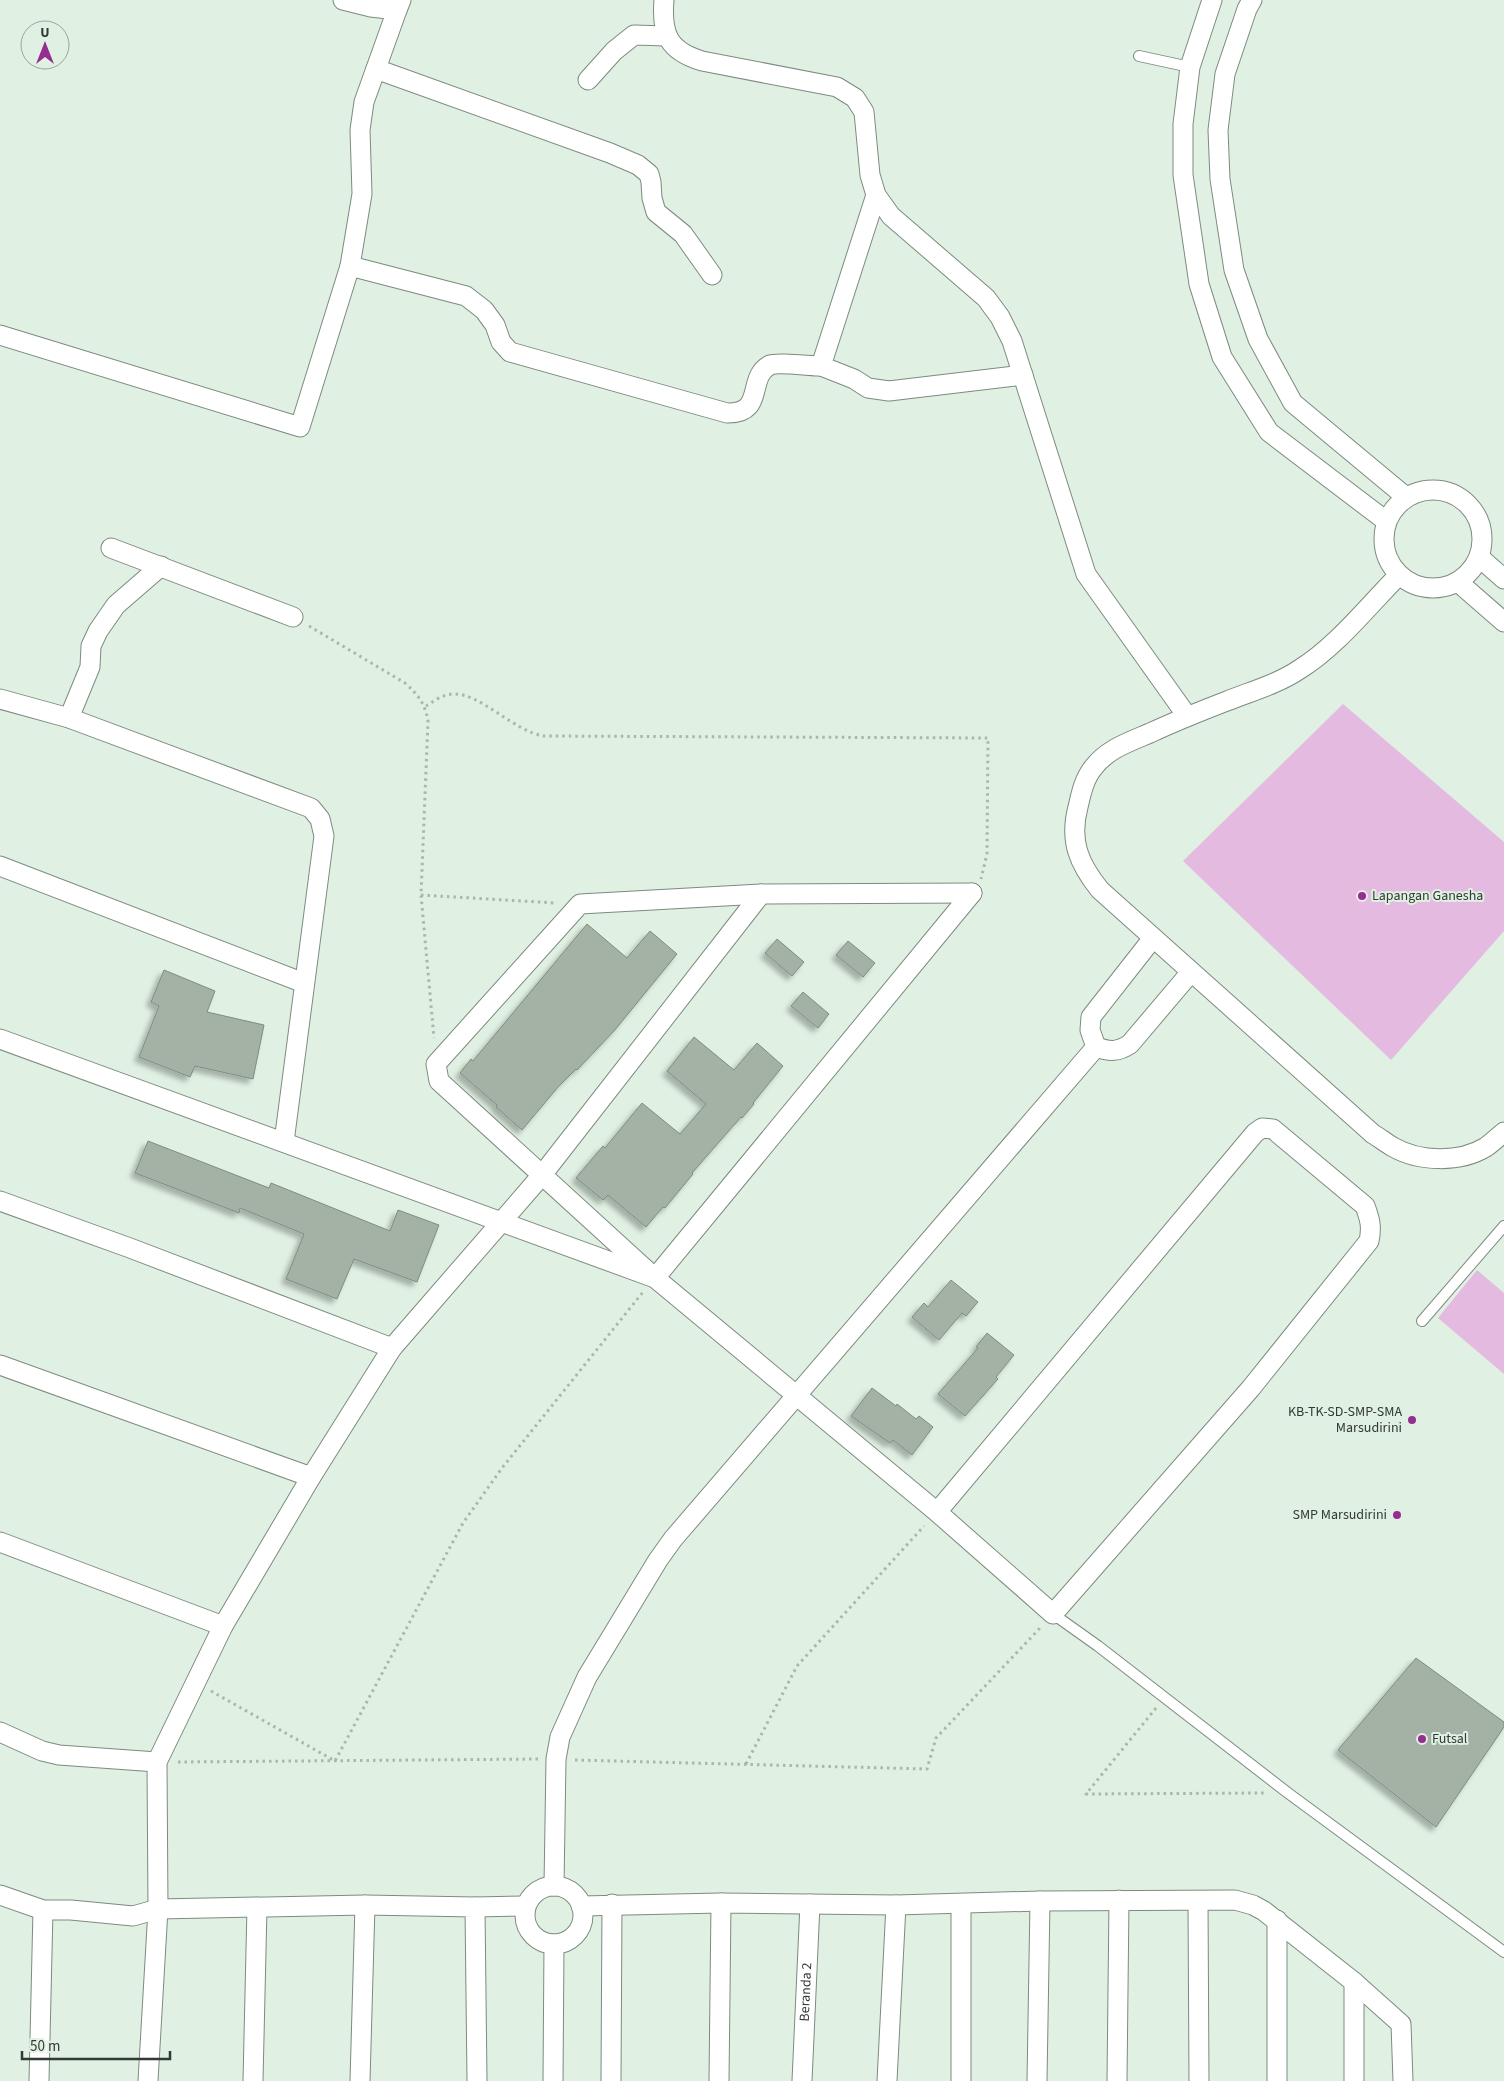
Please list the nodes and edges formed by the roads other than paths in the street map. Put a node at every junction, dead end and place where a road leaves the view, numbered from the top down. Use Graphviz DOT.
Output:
graph roads {
  1 [pos="343,0"];
  2 [pos="664,0"];
  3 [pos="1212,0"];
  4 [pos="1252,0"];
  5 [pos="400,5"];
  6 [pos="666,36"];
  7 [pos="1139,56"];
  8 [pos="1190,67"];
  9 [pos="376,69"];
  10 [pos="588,80"];
  11 [pos="876,195"];
  12 [pos="350,266"];
  13 [pos="712,275"];
  14 [pos="0,334"];
  15 [pos="821,366"];
  16 [pos="1023,375"];
  17 [pos="1406,497"];
  18 [pos="1386,521"];
  19 [pos="111,548"];
  20 [pos="1479,556"];
  21 [pos="161,566"];
  22 [pos="1399,575"];
  23 [pos="1504,579"];
  24 [pos="1458,582"];
  25 [pos="293,617"];
  26 [pos="1504,622"];
  27 [pos="0,699"];
  28 [pos="1187,716"];
  29 [pos="69,718"];
  30 [pos="0,866"];
  31 [pos="761,894"];
  32 [pos="1154,938"];
  33 [pos="1191,972"];
  34 [pos="304,983"];
  35 [pos="0,1039"];
  36 [pos="1096,1047"];
  37 [pos="1504,1132"];
  38 [pos="284,1142"];
  39 [pos="542,1175"];
  40 [pos="0,1201"];
  41 [pos="499,1223"];
  42 [pos="1504,1226"];
  43 [pos="655,1278"];
  44 [pos="1422,1320"];
  45 [pos="392,1348"];
  46 [pos="0,1365"];
  47 [pos="795,1396"];
  48 [pos="311,1477"];
  49 [pos="937,1512"];
  50 [pos="0,1542"];
  51 [pos="1053,1614"];
  52 [pos="223,1626"];
  53 [pos="0,1732"];
  54 [pos="157,1762"];
  55 [pos="554,1886"];
  56 [pos="0,1895"];
  57 [pos="1119,1900"];
  58 [pos="1040,1901"];
  59 [pos="1198,1901"];
  60 [pos="721,1903"];
  61 [pos="612,1904"];
  62 [pos="810,1904"];
  63 [pos="961,1904"];
  64 [pos="365,1905"];
  65 [pos="896,1905"];
  66 [pos="526,1906"];
  67 [pos="581,1906"];
  68 [pos="257,1907"];
  69 [pos="475,1907"];
  70 [pos="158,1909"];
  71 [pos="43,1910"];
  72 [pos="1276,1920"];
  73 [pos="554,1944"];
  74 [pos="1504,1952"];
  75 [pos="1354,1982"];
  76 [pos="40,2081"];
  77 [pos="148,2081"];
  78 [pos="253,2081"];
  79 [pos="360,2081"];
  80 [pos="477,2081"];
  81 [pos="553,2081"];
  82 [pos="611,2081"];
  83 [pos="720,2081"];
  84 [pos="802,2081"];
  85 [pos="887,2081"];
  86 [pos="961,2081"];
  87 [pos="1037,2081"];
  88 [pos="1118,2081"];
  89 [pos="1199,2081"];
  90 [pos="1278,2081"];
  91 [pos="1354,2081"];
  92 [pos="1403,2081"];
  1 -- 5 [label="street"];
  2 -- 6 [label="street"];
  3 -- 8 [label="street"];
  4 -- 17 [label="street"];
  5 -- 9 [label="street"];
  6 -- 10 [label="street"];
  6 -- 11 [label="street"];
  7 -- 8 [label="lane"];
  8 -- 18 [label="street"];
  9 -- 12 [label="street"];
  9 -- 13 [label="street"];
  11 -- 15 [label="street"];
  11 -- 16 [label="street"];
  12 -- 14 [label="street"];
  12 -- 15 [label="street"];
  15 -- 16 [label="street"];
  16 -- 28 [label="street"];
  17 -- 18 [label="street"];
  17 -- 20 [label="street"];
  18 -- 22 [label="street"];
  19 -- 21 [label="street"];
  20 -- 23 [label="street"];
  20 -- 24 [label="street"];
  21 -- 25 [label="street"];
  21 -- 29 [label="street"];
  22 -- 24 [label="street"];
  22 -- 28 [label="street"];
  24 -- 26 [label="street"];
  27 -- 29 [label="street"];
  28 -- 32 [label="street"];
  29 -- 34 [label="street"];
  30 -- 34 [label="street"];
  31 -- 39 [label="street"];
  31 -- 39 [label="street"];
  31 -- 43 [label="street"];
  32 -- 33 [label="street"];
  32 -- 36 [label="street"];
  33 -- 36 [label="street"];
  33 -- 37 [label="street"];
  34 -- 38 [label="street"];
  35 -- 38 [label="street"];
  36 -- 47 [label="street"];
  38 -- 41 [label="street"];
  39 -- 41 [label="street"];
  39 -- 43 [label="street"];
  40 -- 45 [label="street"];
  41 -- 43 [label="street"];
  41 -- 45 [label="street"];
  42 -- 44 [label="lane"];
  43 -- 47 [label="street"];
  45 -- 48 [label="street"];
  46 -- 48 [label="street"];
  47 -- 49 [label="street"];
  47 -- 55 [label="street"];
  48 -- 52 [label="street"];
  49 -- 51 [label="street"];
  49 -- 51 [label="street"];
  50 -- 52 [label="street"];
  51 -- 74 [label="lane"];
  52 -- 54 [label="street"];
  53 -- 54 [label="street"];
  54 -- 70 [label="street"];
  55 -- 66 [label="street"];
  55 -- 67 [label="street"];
  56 -- 71 [label="street"];
  57 -- 58 [label="street"];
  57 -- 59 [label="street"];
  57 -- 88 [label="street"];
  58 -- 63 [label="street"];
  58 -- 87 [label="street"];
  59 -- 72 [label="street"];
  59 -- 89 [label="street"];
  60 -- 61 [label="street"];
  60 -- 62 [label="street"];
  60 -- 83 [label="street"];
  61 -- 67 [label="street"];
  61 -- 82 [label="street"];
  62 -- 65 [label="street"];
  62 -- 84 [label="street, Beranda 2"];
  63 -- 65 [label="street"];
  63 -- 86 [label="street"];
  64 -- 68 [label="street"];
  64 -- 69 [label="street"];
  64 -- 79 [label="street"];
  65 -- 85 [label="street"];
  66 -- 69 [label="street"];
  66 -- 73 [label="street"];
  67 -- 73 [label="street"];
  68 -- 70 [label="street"];
  68 -- 78 [label="street"];
  69 -- 80 [label="street"];
  70 -- 71 [label="street"];
  70 -- 77 [label="street"];
  71 -- 76 [label="street"];
  72 -- 75 [label="street"];
  72 -- 90 [label="street"];
  73 -- 81 [label="street"];
  75 -- 91 [label="street"];
  75 -- 92 [label="street"];
}
